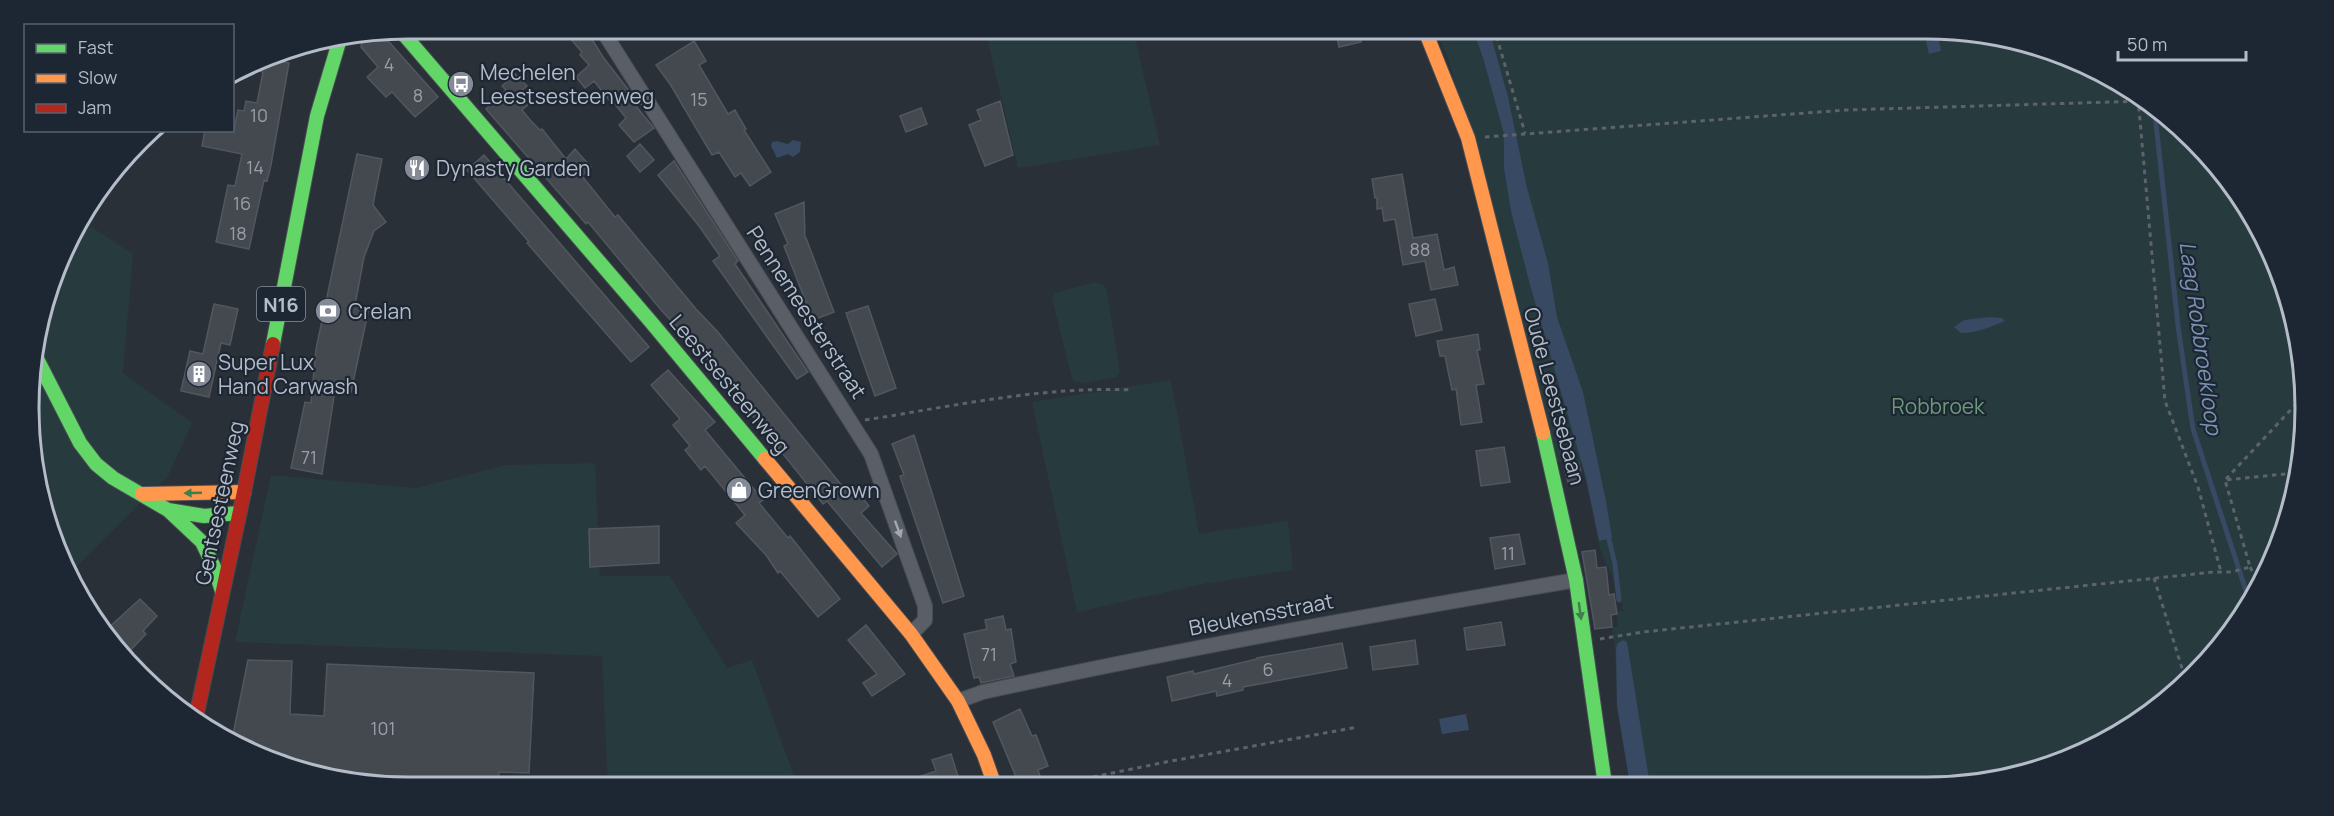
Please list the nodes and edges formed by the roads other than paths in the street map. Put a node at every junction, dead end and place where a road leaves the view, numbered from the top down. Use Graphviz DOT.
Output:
graph roads {
  1 [pos="408,39"];
  2 [pos="608,39"];
  3 [pos="1428,39"];
  4 [pos="338,46"];
  5 [pos="323,49"];
  6 [pos="317,116"];
  7 [pos="41,369"];
  8 [pos="244,492"];
  9 [pos="142,494"];
  10 [pos="168,510"];
  11 [pos="239,513"];
  12 [pos="1575,580"];
  13 [pos="222,591"];
  14 [pos="911,634"];
  15 [pos="958,701"];
  16 [pos="197,711"];
  17 [pos="992,777"];
  18 [pos="1604,777"];
  1 -- 14 [label="street, Leestsesteenweg"];
  2 -- 14 [label="street, Pennemeesterstraat, one-way"];
  3 -- 12 [label="street, Oude Leestsebaan"];
  4 -- 6 [label="street, Gentsesteenweg / N16"];
  5 -- 6 [label="street, Gentsesteenweg / N16"];
  6 -- 8 [label="street, Gentsesteenweg / N16"];
  7 -- 9 [label="street"];
  8 -- 9 [label="street, one-way"];
  8 -- 11 [label="street, Gentsesteenweg / N16"];
  9 -- 10 [label="street"];
  10 -- 11 [label="street"];
  10 -- 13 [label="street"];
  11 -- 13 [label="street, Gentsesteenweg / N16"];
  12 -- 15 [label="street, Bleukensstraat"];
  12 -- 18 [label="street, Oude Leestsebaan, one-way"];
  13 -- 16 [label="street, Gentsesteenweg / N16"];
  14 -- 15 [label="street, Leestsesteenweg"];
  15 -- 17 [label="street, Leestsesteenweg"];
}
